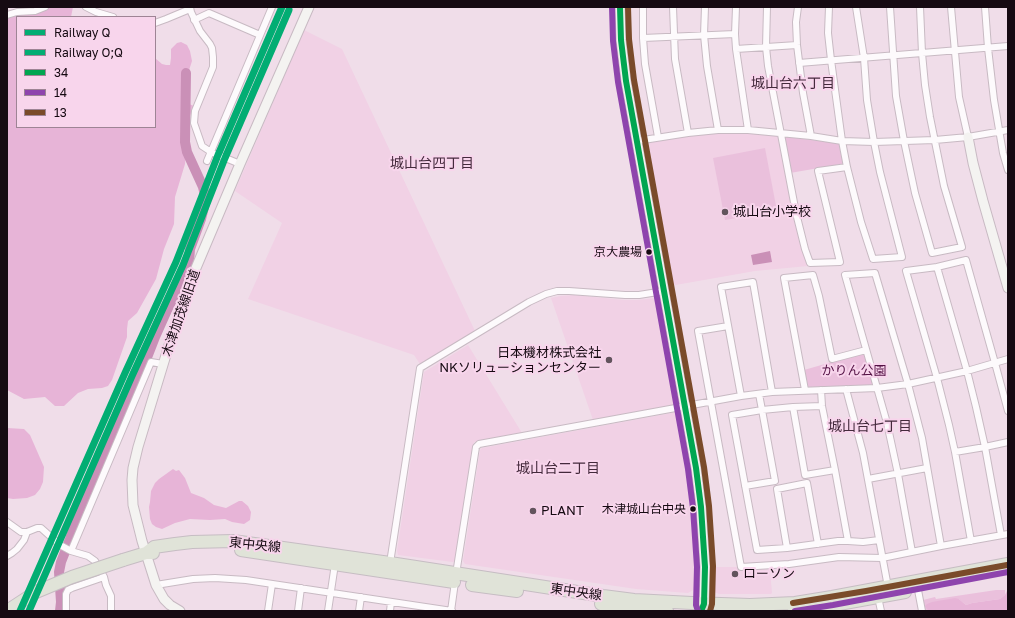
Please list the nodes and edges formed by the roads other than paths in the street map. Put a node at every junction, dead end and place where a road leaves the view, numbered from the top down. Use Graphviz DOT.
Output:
graph roads {
  1 [pos="45,7"];
  2 [pos="86,7"];
  3 [pos="272,7"];
  4 [pos="309,7"];
  5 [pos="620,7"];
  6 [pos="643,7"];
  7 [pos="673,7"];
  8 [pos="705,7"];
  9 [pos="736,7"];
  10 [pos="767,7"];
  11 [pos="798,7"];
  12 [pos="829,7"];
  13 [pos="856,7"];
  14 [pos="890,7"];
  15 [pos="920,7"];
  16 [pos="951,7"];
  17 [pos="985,7"];
  18 [pos="190,8"];
  19 [pos="7,16"];
  20 [pos="110,16"];
  21 [pos="194,20"];
  22 [pos="156,23"];
  23 [pos="735,34"];
  24 [pos="260,35"];
  25 [pos="704,35"];
  26 [pos="674,36"];
  27 [pos="643,38"];
  28 [pos="797,45"];
  29 [pos="1008,46"];
  30 [pos="766,47"];
  31 [pos="988,48"];
  32 [pos="736,49"];
  33 [pos="955,51"];
  34 [pos="922,53"];
  35 [pos="893,55"];
  36 [pos="864,58"];
  37 [pos="831,60"];
  38 [pos="799,63"];
  39 [pos="718,130"];
  40 [pos="748,130"];
  41 [pos="1008,130"];
  42 [pos="1000,132"];
  43 [pos="688,133"];
  44 [pos="780,133"];
  45 [pos="811,136"];
  46 [pos="658,137"];
  47 [pos="968,137"];
  48 [pos="935,140"];
  49 [pos="637,141"];
  50 [pos="842,141"];
  51 [pos="904,141"];
  52 [pos="874,142"];
  53 [pos="211,152"];
  54 [pos="207,161"];
  55 [pos="240,164"];
  56 [pos="846,166"];
  57 [pos="1008,170"];
  58 [pos="937,266"];
  59 [pos="1008,288"];
  60 [pos="664,291"];
  61 [pos="728,326"];
  62 [pos="866,350"];
  63 [pos="1008,359"];
  64 [pos="996,363"];
  65 [pos="163,364"];
  66 [pos="967,371"];
  67 [pos="937,378"];
  68 [pos="908,384"];
  69 [pos="876,388"];
  70 [pos="846,389"];
  71 [pos="805,390"];
  72 [pos="822,390"];
  73 [pos="772,392"];
  74 [pos="759,394"];
  75 [pos="741,396"];
  76 [pos="711,401"];
  77 [pos="685,406"];
  78 [pos="822,406"];
  79 [pos="793,407"];
  80 [pos="762,410"];
  81 [pos="1008,411"];
  82 [pos="1008,442"];
  83 [pos="985,447"];
  84 [pos="955,452"];
  85 [pos="927,468"];
  86 [pos="835,470"];
  87 [pos="898,474"];
  88 [pos="868,479"];
  89 [pos="745,486"];
  90 [pos="7,522"];
  91 [pos="27,532"];
  92 [pos="1008,534"];
  93 [pos="1001,536"];
  94 [pos="878,540"];
  95 [pos="848,541"];
  96 [pos="971,541"];
  97 [pos="818,544"];
  98 [pos="941,546"];
  99 [pos="787,548"];
  100 [pos="71,551"];
  101 [pos="912,552"];
  102 [pos="146,553"];
  103 [pos="7,556"];
  104 [pos="882,558"];
  105 [pos="390,563"];
  106 [pos="335,564"];
  107 [pos="1008,564"];
  108 [pos="1008,573"];
  109 [pos="104,577"];
  110 [pos="456,578"];
  111 [pos="272,584"];
  112 [pos="156,585"];
  113 [pos="888,587"];
  114 [pos="301,588"];
  115 [pos="918,590"];
  116 [pos="330,593"];
  117 [pos="361,597"];
  118 [pos="878,597"];
  119 [pos="391,602"];
  120 [pos="421,609"];
  121 [pos="704,609"];
  122 [pos="7,611"];
  123 [pos="66,611"];
  124 [pos="111,611"];
  125 [pos="180,611"];
  126 [pos="268,611"];
  127 [pos="298,611"];
  128 [pos="328,611"];
  129 [pos="359,611"];
  130 [pos="390,611"];
  131 [pos="451,611"];
  132 [pos="667,611"];
  133 [pos="794,611"];
  134 [pos="881,611"];
  135 [pos="922,611"];
  1 -- 19 [label="street"];
  2 -- 20 [label="street"];
  3 -- 24 [label="street"];
  4 -- 55 [label="street, 木津加茂線旧道"];
  5 -- 49 [label="street"];
  6 -- 27 [label="street"];
  7 -- 26 [label="street"];
  8 -- 25 [label="street"];
  9 -- 23 [label="street"];
  10 -- 30 [label="street"];
  11 -- 28 [label="street"];
  12 -- 37 [label="street"];
  13 -- 36 [label="street"];
  14 -- 35 [label="street"];
  15 -- 34 [label="street"];
  16 -- 33 [label="street"];
  17 -- 31 [label="street"];
  18 -- 21 [label="street"];
  18 -- 22 [label="street"];
  21 -- 24 [label="street"];
  21 -- 53 [label="street"];
  23 -- 25 [label="street"];
  23 -- 32 [label="street"];
  24 -- 53 [label="street"];
  25 -- 26 [label="street"];
  25 -- 39 [label="street"];
  26 -- 27 [label="street"];
  26 -- 43 [label="street"];
  27 -- 46 [label="street"];
  28 -- 30 [label="street"];
  28 -- 38 [label="street"];
  29 -- 31 [label="street"];
  30 -- 32 [label="street"];
  30 -- 44 [label="street"];
  31 -- 33 [label="street"];
  31 -- 42 [label="street"];
  32 -- 40 [label="street"];
  33 -- 34 [label="street"];
  33 -- 47 [label="street"];
  34 -- 35 [label="street"];
  34 -- 48 [label="street"];
  35 -- 36 [label="street"];
  35 -- 51 [label="street"];
  36 -- 37 [label="street"];
  36 -- 52 [label="street"];
  37 -- 38 [label="street"];
  37 -- 50 [label="street"];
  38 -- 45 [label="street"];
  39 -- 40 [label="street"];
  39 -- 43 [label="street"];
  40 -- 44 [label="street"];
  41 -- 42 [label="street"];
  42 -- 47 [label="street"];
  42 -- 57 [label="street"];
  43 -- 46 [label="street"];
  44 -- 45 [label="street"];
  44 -- 56 [label="street"];
  45 -- 50 [label="street"];
  46 -- 49 [label="street"];
  47 -- 48 [label="street"];
  47 -- 59 [label="street"];
  48 -- 51 [label="street"];
  48 -- 51 [label="street"];
  49 -- 60 [label="street"];
  50 -- 52 [label="street"];
  50 -- 56 [label="street"];
  51 -- 52 [label="street"];
  52 -- 56 [label="street"];
  53 -- 54 [label="street"];
  53 -- 55 [label="street"];
  55 -- 65 [label="street, 木津加茂線旧道"];
  58 -- 64 [label="street"];
  58 -- 66 [label="street"];
  58 -- 67 [label="street"];
  60 -- 77 [label="street"];
  60 -- 105 [label="street"];
  61 -- 73 [label="street"];
  61 -- 75 [label="street"];
  61 -- 76 [label="street"];
  62 -- 68 [label="street"];
  62 -- 69 [label="street"];
  62 -- 71 [label="street"];
  63 -- 64 [label="street"];
  64 -- 66 [label="street"];
  64 -- 81 [label="street"];
  65 -- 100 [label="street, 木津加茂線旧道"];
  65 -- 102 [label="street"];
  66 -- 67 [label="street"];
  66 -- 83 [label="street"];
  67 -- 68 [label="street"];
  67 -- 84 [label="street"];
  68 -- 69 [label="street"];
  68 -- 85 [label="street"];
  69 -- 70 [label="street"];
  69 -- 87 [label="street"];
  70 -- 72 [label="street"];
  70 -- 88 [label="street"];
  71 -- 72 [label="street"];
  71 -- 73 [label="street"];
  72 -- 78 [label="street"];
  73 -- 74 [label="street"];
  74 -- 75 [label="street"];
  74 -- 80 [label="street"];
  75 -- 76 [label="street"];
  76 -- 77 [label="street"];
  76 -- 104 [label="street"];
  77 -- 110 [label="street"];
  77 -- 121 [label="street"];
  78 -- 79 [label="street"];
  78 -- 86 [label="street"];
  79 -- 80 [label="street"];
  79 -- 86 [label="street"];
  80 -- 89 [label="street"];
  80 -- 89 [label="street"];
  82 -- 83 [label="street"];
  83 -- 84 [label="street"];
  83 -- 93 [label="street"];
  84 -- 96 [label="street"];
  85 -- 87 [label="street"];
  85 -- 98 [label="street"];
  86 -- 95 [label="street"];
  87 -- 88 [label="street"];
  87 -- 101 [label="street"];
  88 -- 94 [label="street"];
  89 -- 99 [label="street"];
  90 -- 91 [label="street"];
  91 -- 100 [label="street"];
  91 -- 103 [label="street"];
  92 -- 93 [label="street"];
  93 -- 96 [label="street"];
  94 -- 95 [label="street"];
  94 -- 104 [label="street"];
  95 -- 97 [label="street"];
  96 -- 98 [label="street"];
  97 -- 99 [label="street"];
  97 -- 99 [label="street"];
  98 -- 101 [label="street"];
  100 -- 109 [label="street"];
  101 -- 104 [label="street"];
  102 -- 105 [label="highway, 東中央線"];
  102 -- 106 [label="highway, 東中央線"];
  102 -- 112 [label="street"];
  102 -- 122 [label="highway, 東中央線, bridge"];
  104 -- 113 [label="street"];
  105 -- 110 [label="highway, 東中央線"];
  106 -- 110 [label="highway, 東中央線"];
  106 -- 116 [label="street"];
  107 -- 113 [label="highway, 東中央線"];
  108 -- 115 [label="highway"];
  109 -- 123 [label="street"];
  109 -- 124 [label="street"];
  110 -- 121 [label="highway, 東中央線"];
  110 -- 131 [label="street"];
  110 -- 132 [label="highway, 東中央線"];
  111 -- 112 [label="street"];
  111 -- 114 [label="street"];
  111 -- 126 [label="street"];
  112 -- 125 [label="street"];
  113 -- 121 [label="highway, 東中央線"];
  114 -- 116 [label="street"];
  114 -- 127 [label="street"];
  115 -- 118 [label="highway"];
  115 -- 135 [label="street"];
  116 -- 117 [label="street"];
  116 -- 128 [label="street"];
  117 -- 119 [label="street"];
  117 -- 129 [label="street"];
  118 -- 133 [label="highway"];
  118 -- 134 [label="street"];
  119 -- 120 [label="street"];
  119 -- 130 [label="street"];
  120 -- 131 [label="street"];
}
